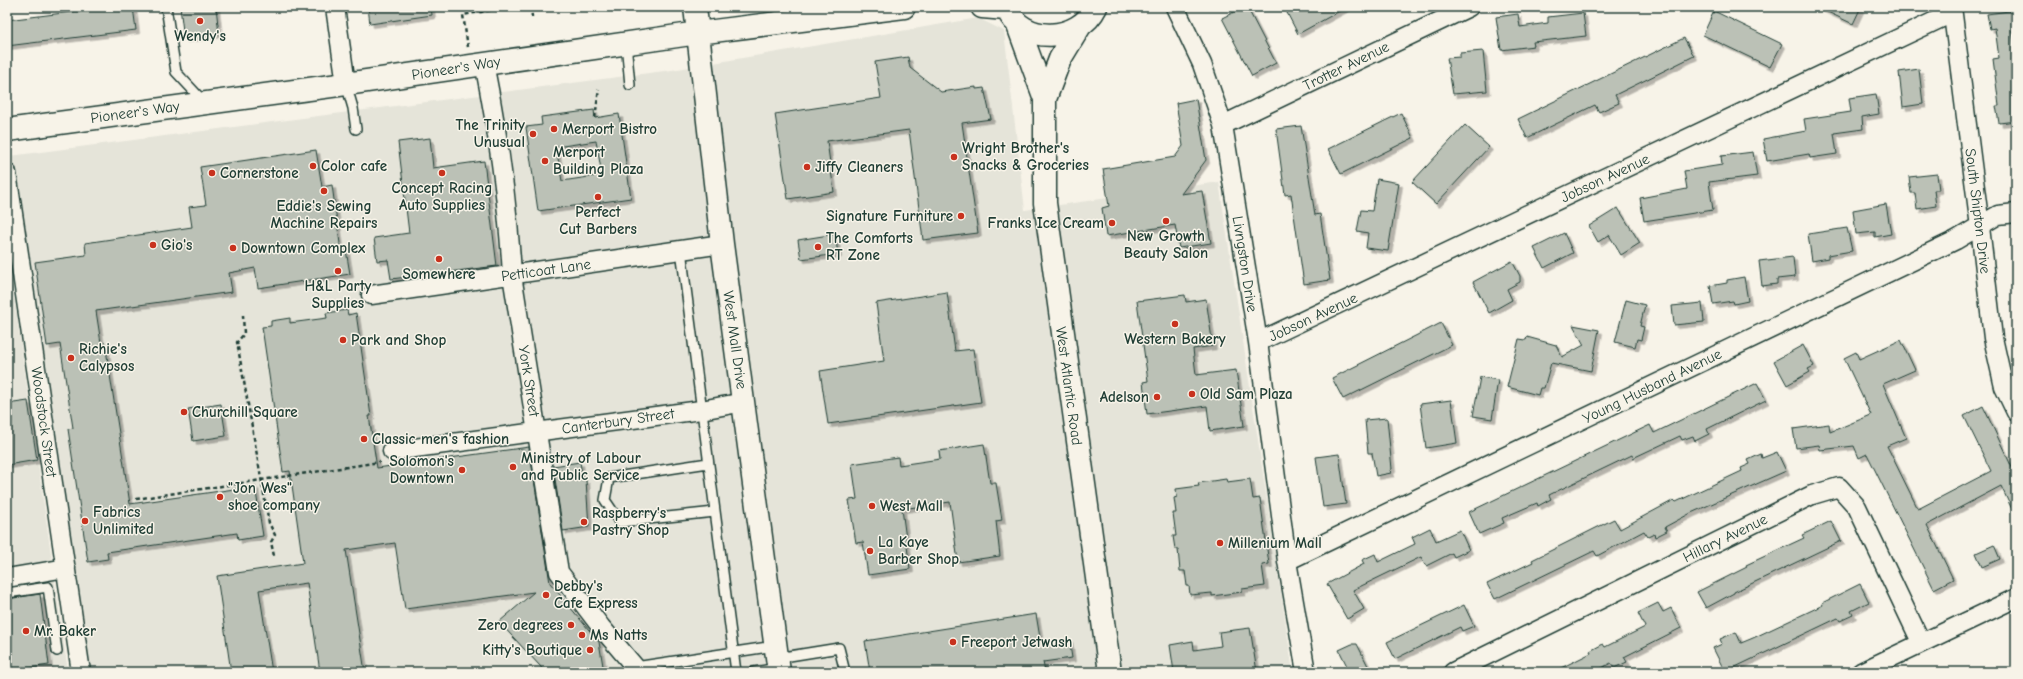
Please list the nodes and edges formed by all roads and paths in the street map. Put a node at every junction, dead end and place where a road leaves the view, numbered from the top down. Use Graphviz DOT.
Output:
graph roads {
  1 [pos="166,7"];
  2 [pos="335,7"];
  3 [pos="510,7"];
  4 [pos="531,7"];
  5 [pos="695,7"];
  6 [pos="904,7"];
  7 [pos="982,7"];
  8 [pos="1096,7"];
  9 [pos="1175,7"];
  10 [pos="1469,7"];
  11 [pos="1952,10"];
  12 [pos="1010,13"];
  13 [pos="532,17"];
  14 [pos="1080,26"];
  15 [pos="698,32"];
  16 [pos="626,43"];
  17 [pos="477,64"];
  18 [pos="346,84"];
  19 [pos="630,85"];
  20 [pos="599,89"];
  21 [pos="1045,99"];
  22 [pos="204,103"];
  23 [pos="595,118"];
  24 [pos="1223,125"];
  25 [pos="356,129"];
  26 [pos="7,130"];
  27 [pos="7,173"];
  28 [pos="2016,213"];
  29 [pos="1980,227"];
  30 [pos="722,244"];
  31 [pos="681,250"];
  32 [pos="512,275"];
  33 [pos="371,295"];
  34 [pos="243,315"];
  35 [pos="1258,342"];
  36 [pos="744,402"];
  37 [pos="701,410"];
  38 [pos="2016,412"];
  39 [pos="537,432"];
  40 [pos="392,452"];
  41 [pos="708,463"];
  42 [pos="261,479"];
  43 [pos="136,499"];
  44 [pos="715,512"];
  45 [pos="274,556"];
  46 [pos="1287,561"];
  47 [pos="66,568"];
  48 [pos="7,578"];
  49 [pos="7,593"];
  50 [pos="2016,598"];
  51 [pos="1921,642"];
  52 [pos="57,651"];
  53 [pos="733,652"];
  54 [pos="777,661"];
  55 [pos="635,670"];
  56 [pos="81,672"];
  57 [pos="736,672"];
  58 [pos="754,672"];
  59 [pos="846,672"];
  60 [pos="1110,672"];
  61 [pos="1306,672"];
  62 [pos="1453,672"];
  63 [pos="1861,672"];
  1 -- 22 [label="lane"];
  2 -- 18 [label="street"];
  3 -- 17 [label="path"];
  4 -- 13 [label="path"];
  5 -- 15 [label="main road, West Mall Drive"];
  6 -- 15 [label="main road, Pioneer's Way"];
  7 -- 12 [label="main road"];
  8 -- 14 [label="main road"];
  9 -- 24 [label="street, Livngston Drive"];
  10 -- 24 [label="street, Trotter Avenue"];
  11 -- 29 [label="street, South Shipton Drive"];
  11 -- 35 [label="street, Jobson Avenue"];
  12 -- 14 [label="main road"];
  12 -- 21 [label="main road, West Atlantic Road"];
  14 -- 21 [label="main road, West Atlantic Road"];
  15 -- 16 [label="main road, Pioneer's Way"];
  15 -- 30 [label="main road, West Mall Drive"];
  16 -- 17 [label="main road, Pioneer's Way"];
  16 -- 19 [label="lane"];
  17 -- 18 [label="main road, Pioneer's Way"];
  17 -- 32 [label="street, York Street"];
  18 -- 22 [label="main road, Pioneer's Way"];
  18 -- 25 [label="lane"];
  20 -- 23 [label="path"];
  21 -- 60 [label="main road, West Atlantic Road"];
  22 -- 26 [label="main road, Pioneer's Way"];
  24 -- 35 [label="street, Livngston Drive"];
  27 -- 47 [label="street, Woodstock Street"];
  28 -- 29 [label="street, Young Husband Avenue"];
  29 -- 38 [label="street, South Shipton Drive"];
  29 -- 46 [label="street, Young Husband Avenue"];
  30 -- 31 [label="street, Petticoat Lane"];
  30 -- 36 [label="main road, West Mall Drive"];
  31 -- 32 [label="street, Petticoat Lane"];
  31 -- 37 [label="lane"];
  32 -- 33 [label="street, Petticoat Lane"];
  32 -- 39 [label="street, York Street"];
  34 -- 42 [label="path"];
  35 -- 46 [label="street, Livngston Drive"];
  36 -- 37 [label="street, Canterbury Street"];
  36 -- 54 [label="main road, West Mall Drive"];
  37 -- 39 [label="street, Canterbury Street"];
  37 -- 41 [label="lane"];
  39 -- 40 [label="street, Canterbury Street"];
  39 -- 55 [label="street, York Street"];
  40 -- 42 [label="path"];
  41 -- 44 [label="lane"];
  41 -- 44 [label="lane"];
  42 -- 43 [label="path"];
  42 -- 45 [label="path"];
  44 -- 53 [label="lane"];
  46 -- 61 [label="street, Livngston Drive"];
  47 -- 48 [label="street"];
  47 -- 56 [label="street, Woodstock Street"];
  49 -- 52 [label="lane"];
  50 -- 51 [label="street"];
  51 -- 62 [label="street, Hillary Avenue"];
  51 -- 63 [label="street"];
  53 -- 54 [label="lane"];
  53 -- 55 [label="lane"];
  53 -- 57 [label="lane"];
  54 -- 58 [label="lane"];
  54 -- 59 [label="lane"];
}
